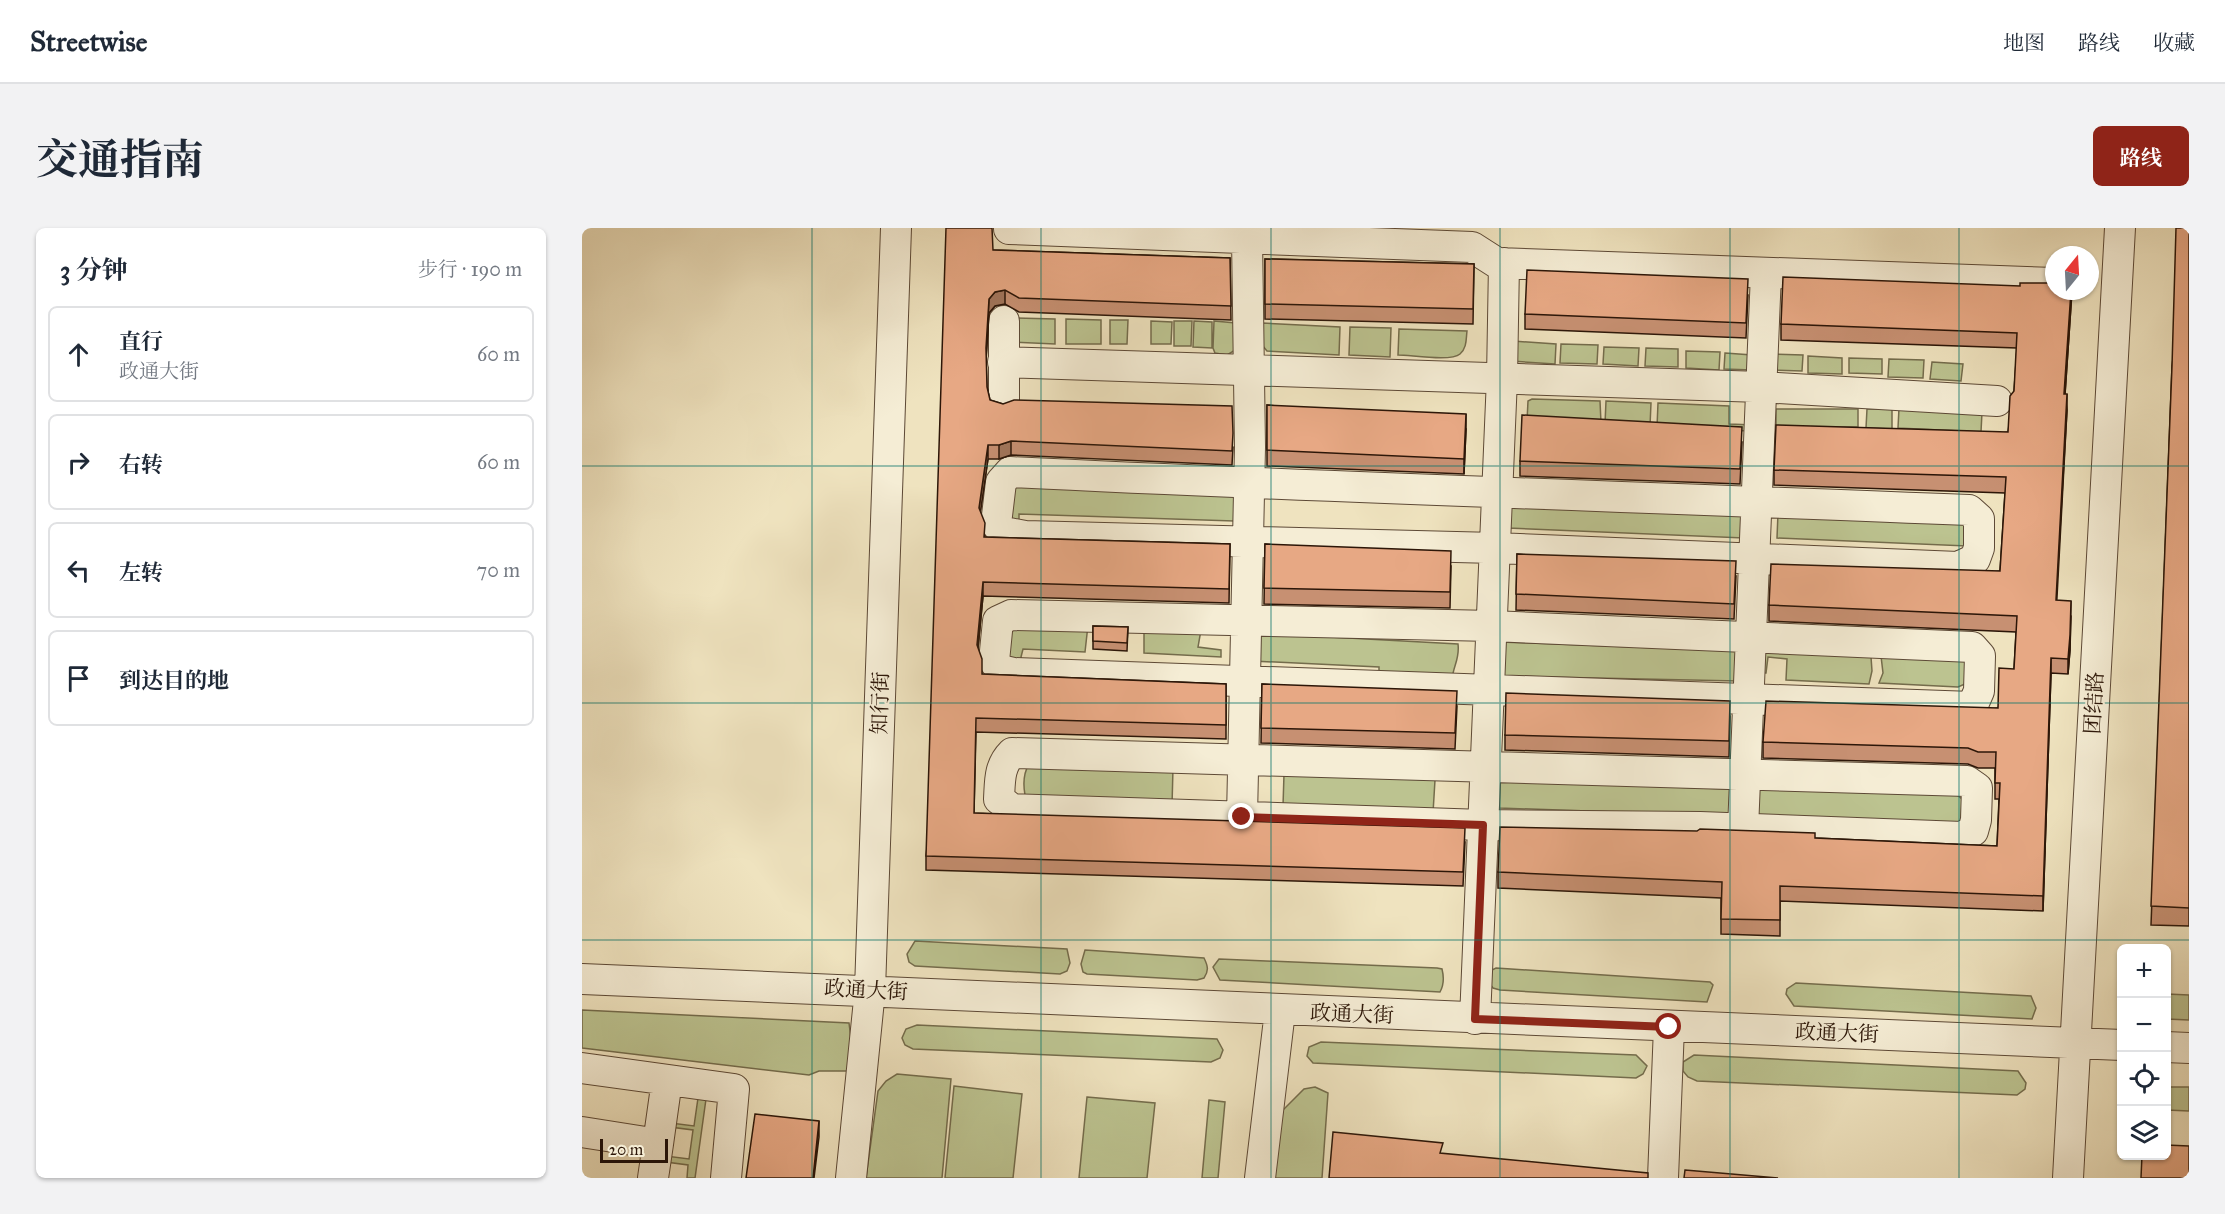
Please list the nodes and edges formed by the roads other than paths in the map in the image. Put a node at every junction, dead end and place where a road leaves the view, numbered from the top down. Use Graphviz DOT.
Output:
graph roads {
  1 [pos="896,228"];
  2 [pos="2120,228"];
  3 [pos="1009,229"];
  4 [pos="1247,238"];
  5 [pos="1504,263"];
  6 [pos="1766,273"];
  7 [pos="2045,283"];
  8 [pos="2103,285"];
  9 [pos="1004,321"];
  10 [pos="1003,362"];
  11 [pos="1249,369"];
  12 [pos="1502,378"];
  13 [pos="1761,387"];
  14 [pos="1004,401"];
  15 [pos="1997,401"];
  16 [pos="1249,484"];
  17 [pos="1498,491"];
  18 [pos="1756,501"];
  19 [pos="1248,540"];
  20 [pos="1495,548"];
  21 [pos="1754,558"];
  22 [pos="1246,620"];
  23 [pos="1492,626"];
  24 [pos="1751,638"];
  25 [pos="1245,682"];
  26 [pos="1489,692"];
  27 [pos="1748,700"];
  28 [pos="1244,759"];
  29 [pos="1486,766"];
  30 [pos="1745,774"];
  31 [pos="1242,817"];
  32 [pos="1483,825"];
  33 [pos="1743,829"];
  34 [pos="582,979"];
  35 [pos="870,990"];
  36 [pos="1280,1011"];
  37 [pos="1475,1019"];
  38 [pos="1669,1027"];
  39 [pos="2076,1043"];
  40 [pos="2117,1045"];
  41 [pos="2171,1047"];
  42 [pos="2189,1048"];
  43 [pos="582,1068"];
  44 [pos="667,1080"];
  45 [pos="582,1132"];
  46 [pos="658,1144"];
  47 [pos="653,1178"];
  48 [pos="726,1178"];
  49 [pos="852,1178"];
  50 [pos="1260,1178"];
  51 [pos="1663,1178"];
  52 [pos="2068,1178"];
  1 -- 35 [label="street, 知行街"];
  2 -- 8 [label="street, 团结路"];
  3 -- 4 [label="street"];
  4 -- 5 [label="street"];
  4 -- 11 [label="street"];
  5 -- 6 [label="street"];
  5 -- 12 [label="street"];
  6 -- 7 [label="street"];
  6 -- 13 [label="street"];
  8 -- 39 [label="street, 团结路"];
  9 -- 10 [label="street"];
  10 -- 11 [label="street"];
  10 -- 14 [label="street"];
  11 -- 12 [label="street"];
  11 -- 16 [label="street"];
  12 -- 13 [label="street"];
  12 -- 17 [label="street"];
  13 -- 15 [label="street"];
  13 -- 18 [label="street"];
  16 -- 17 [label="street"];
  16 -- 19 [label="street"];
  16 -- 19 [label="street"];
  17 -- 18 [label="street"];
  17 -- 20 [label="street"];
  18 -- 21 [label="street"];
  18 -- 21 [label="street"];
  19 -- 20 [label="street"];
  19 -- 22 [label="street"];
  20 -- 21 [label="street"];
  20 -- 23 [label="street"];
  21 -- 24 [label="street"];
  22 -- 23 [label="street"];
  22 -- 25 [label="street"];
  22 -- 25 [label="street"];
  23 -- 24 [label="street"];
  23 -- 26 [label="street"];
  24 -- 27 [label="street"];
  24 -- 27 [label="street"];
  25 -- 26 [label="street"];
  25 -- 28 [label="street"];
  26 -- 27 [label="street"];
  26 -- 29 [label="street"];
  27 -- 30 [label="street"];
  28 -- 29 [label="street"];
  28 -- 31 [label="street"];
  28 -- 31 [label="street"];
  29 -- 30 [label="street"];
  29 -- 32 [label="street"];
  30 -- 33 [label="street"];
  30 -- 33 [label="street"];
  31 -- 32 [label="street"];
  32 -- 33 [label="street"];
  32 -- 37 [label="street"];
  34 -- 35 [label="street, 政通大街"];
  35 -- 36 [label="street, 政通大街"];
  35 -- 49 [label="street, 知行街"];
  36 -- 37 [label="street, 政通大街"];
  36 -- 50 [label="street"];
  37 -- 38 [label="street, 政通大街"];
  38 -- 39 [label="street, 政通大街"];
  38 -- 51 [label="street"];
  39 -- 40 [label="street, 政通大街"];
  39 -- 52 [label="street, 团结路"];
  41 -- 42 [label="street"];
  43 -- 44 [label="street"];
  44 -- 46 [label="street"];
  44 -- 48 [label="street"];
  45 -- 46 [label="street"];
  46 -- 47 [label="street"];
}
